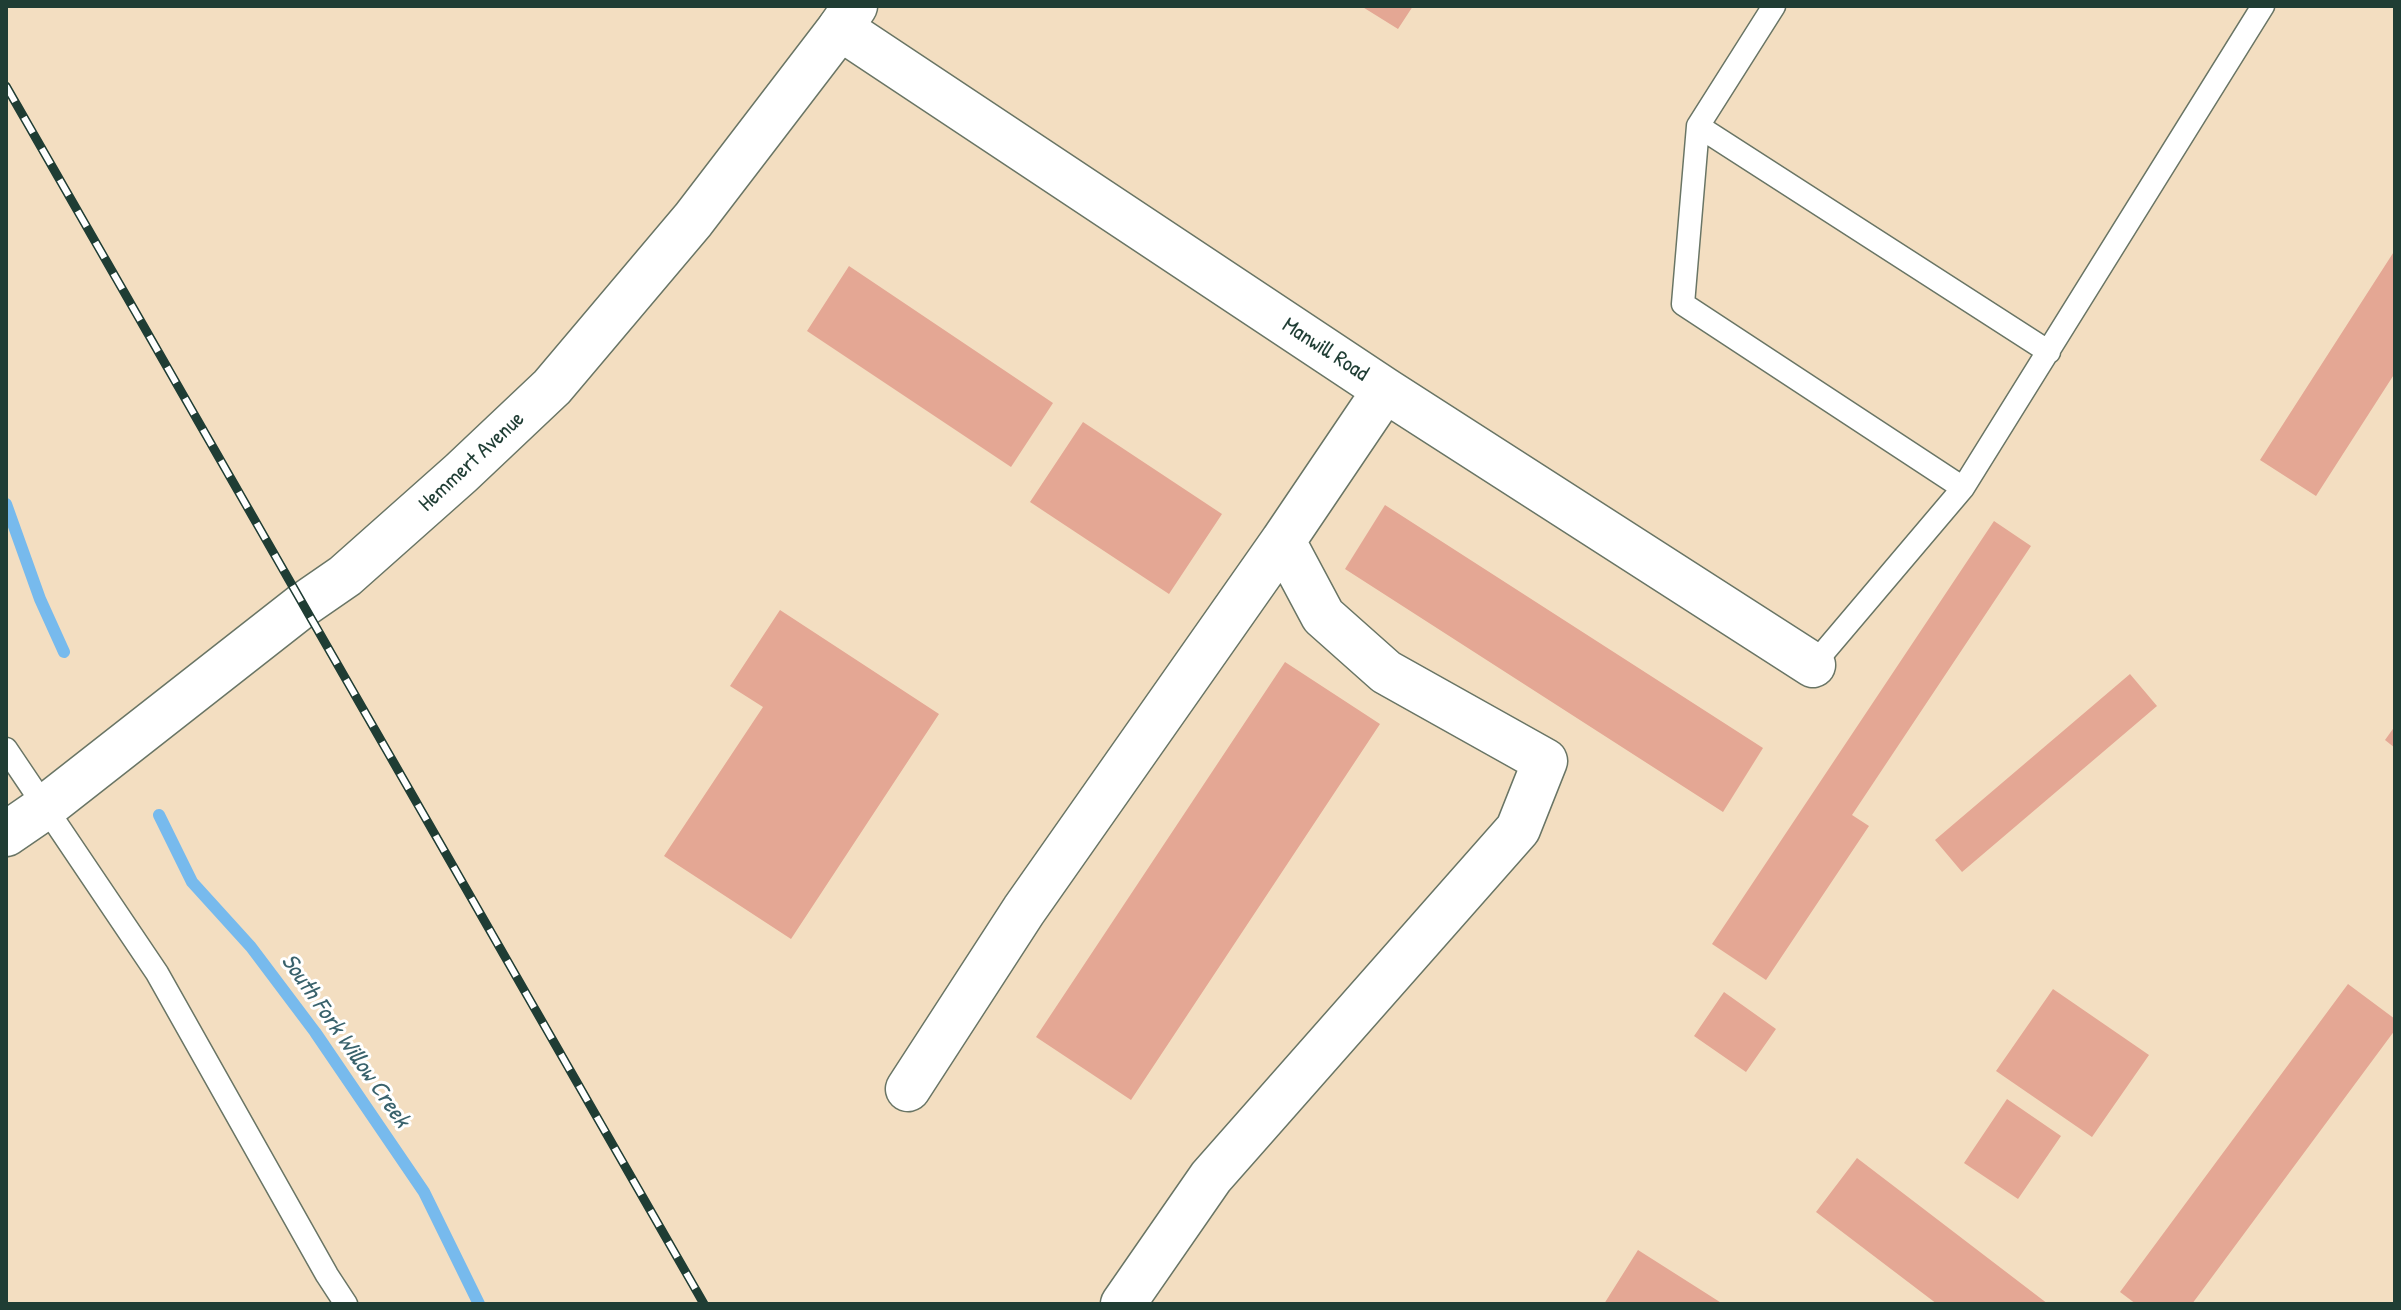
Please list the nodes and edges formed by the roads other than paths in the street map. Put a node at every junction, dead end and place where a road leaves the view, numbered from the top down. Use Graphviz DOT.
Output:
graph roads {
  1 [pos="1774,6"];
  2 [pos="2263,6"];
  3 [pos="848,17"];
  4 [pos="1698,126"];
  5 [pos="2049,352"];
  6 [pos="1385,390"];
  7 [pos="1963,488"];
  8 [pos="1283,541"];
  9 [pos="1813,665"];
  10 [pos="6,749"];
  11 [pos="44,808"];
  12 [pos="6,834"];
  13 [pos="908,1089"];
  14 [pos="346,1304"];
  15 [pos="1123,1304"];
  1 -- 4 [label="lane"];
  2 -- 5 [label="lane"];
  3 -- 6 [label="street, Manwill Road"];
  3 -- 11 [label="street, Hemmert Avenue"];
  4 -- 5 [label="lane"];
  4 -- 7 [label="lane"];
  5 -- 7 [label="lane"];
  6 -- 8 [label="street"];
  6 -- 9 [label="street, Manwill Road"];
  7 -- 9 [label="lane"];
  8 -- 13 [label="street"];
  8 -- 15 [label="street"];
  10 -- 11 [label="lane"];
  11 -- 12 [label="street, Hemmert Avenue"];
  11 -- 14 [label="lane"];
}
